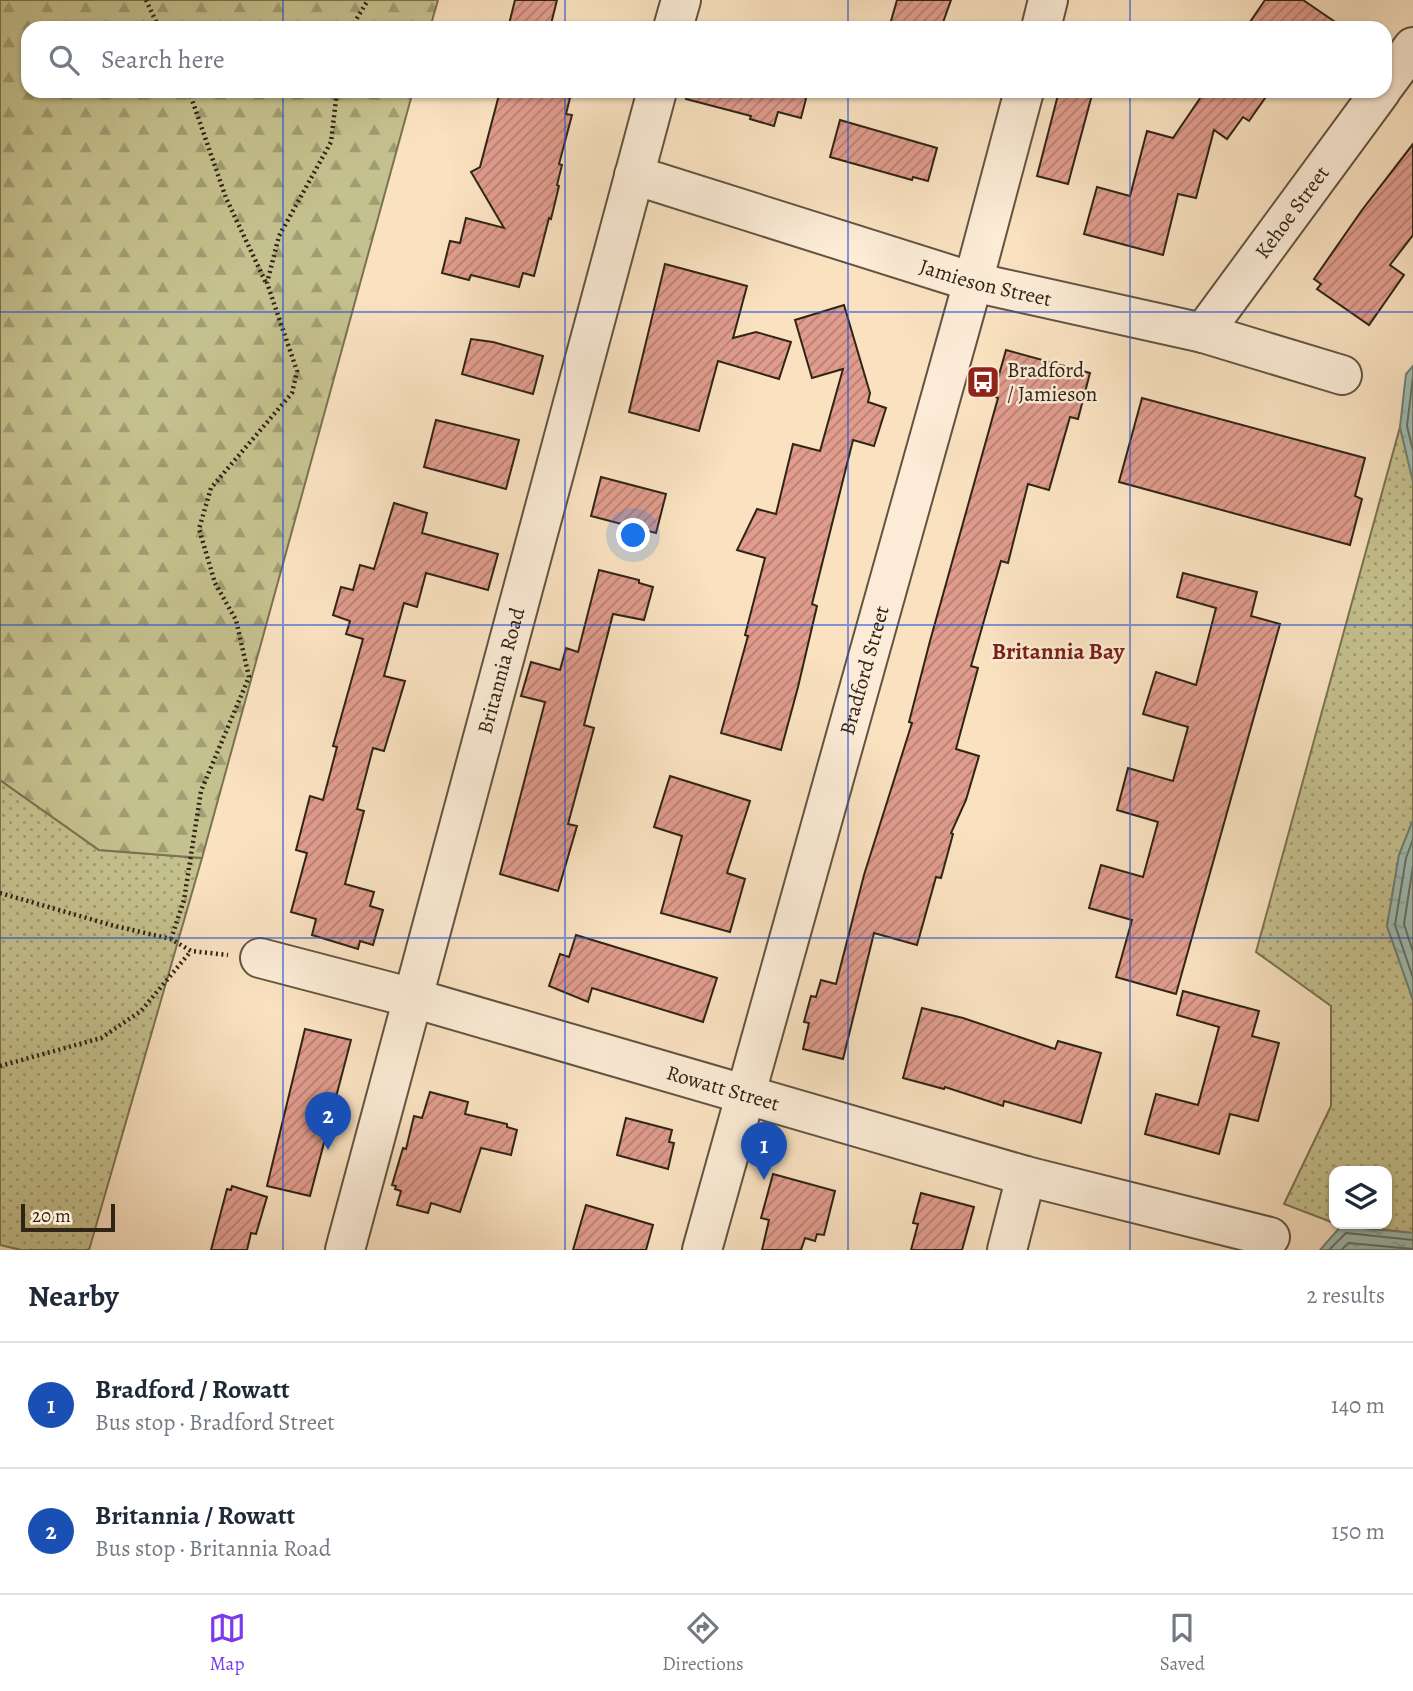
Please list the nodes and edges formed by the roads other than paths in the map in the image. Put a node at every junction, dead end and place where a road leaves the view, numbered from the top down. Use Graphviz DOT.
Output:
graph roads {
  1 [pos="681,0"];
  2 [pos="1048,0"];
  3 [pos="675,21"];
  4 [pos="1043,21"];
  5 [pos="1413,47"];
  6 [pos="1392,76"];
  7 [pos="655,98"];
  8 [pos="1022,98"];
  9 [pos="1376,98"];
  10 [pos="635,175"];
  11 [pos="973,282"];
  12 [pos="1203,332"];
  13 [pos="1342,374"];
  14 [pos="260,958"];
  15 [pos="414,998"];
  16 [pos="744,1094"];
  17 [pos="1026,1176"];
  18 [pos="1270,1237"];
  19 [pos="345,1250"];
  20 [pos="702,1250"];
  21 [pos="1007,1250"];
  1 -- 3 [label="street"];
  2 -- 4 [label="street"];
  5 -- 6 [label="street"];
  7 -- 10 [label="street, Britannia Road"];
  8 -- 11 [label="street, Bradford Street"];
  9 -- 12 [label="street, Kehoe Street"];
  10 -- 11 [label="street, Jamieson Street"];
  10 -- 15 [label="street, Britannia Road"];
  11 -- 12 [label="street, Jamieson Street"];
  11 -- 16 [label="street, Bradford Street"];
  12 -- 13 [label="street, Jamieson Street"];
  14 -- 15 [label="street, Rowatt Street"];
  15 -- 16 [label="street, Rowatt Street"];
  15 -- 19 [label="street, Britannia Road"];
  16 -- 17 [label="street, Rowatt Street"];
  16 -- 20 [label="street, Bradford Street"];
  17 -- 18 [label="street, Rowatt Street"];
  17 -- 21 [label="street"];
}
